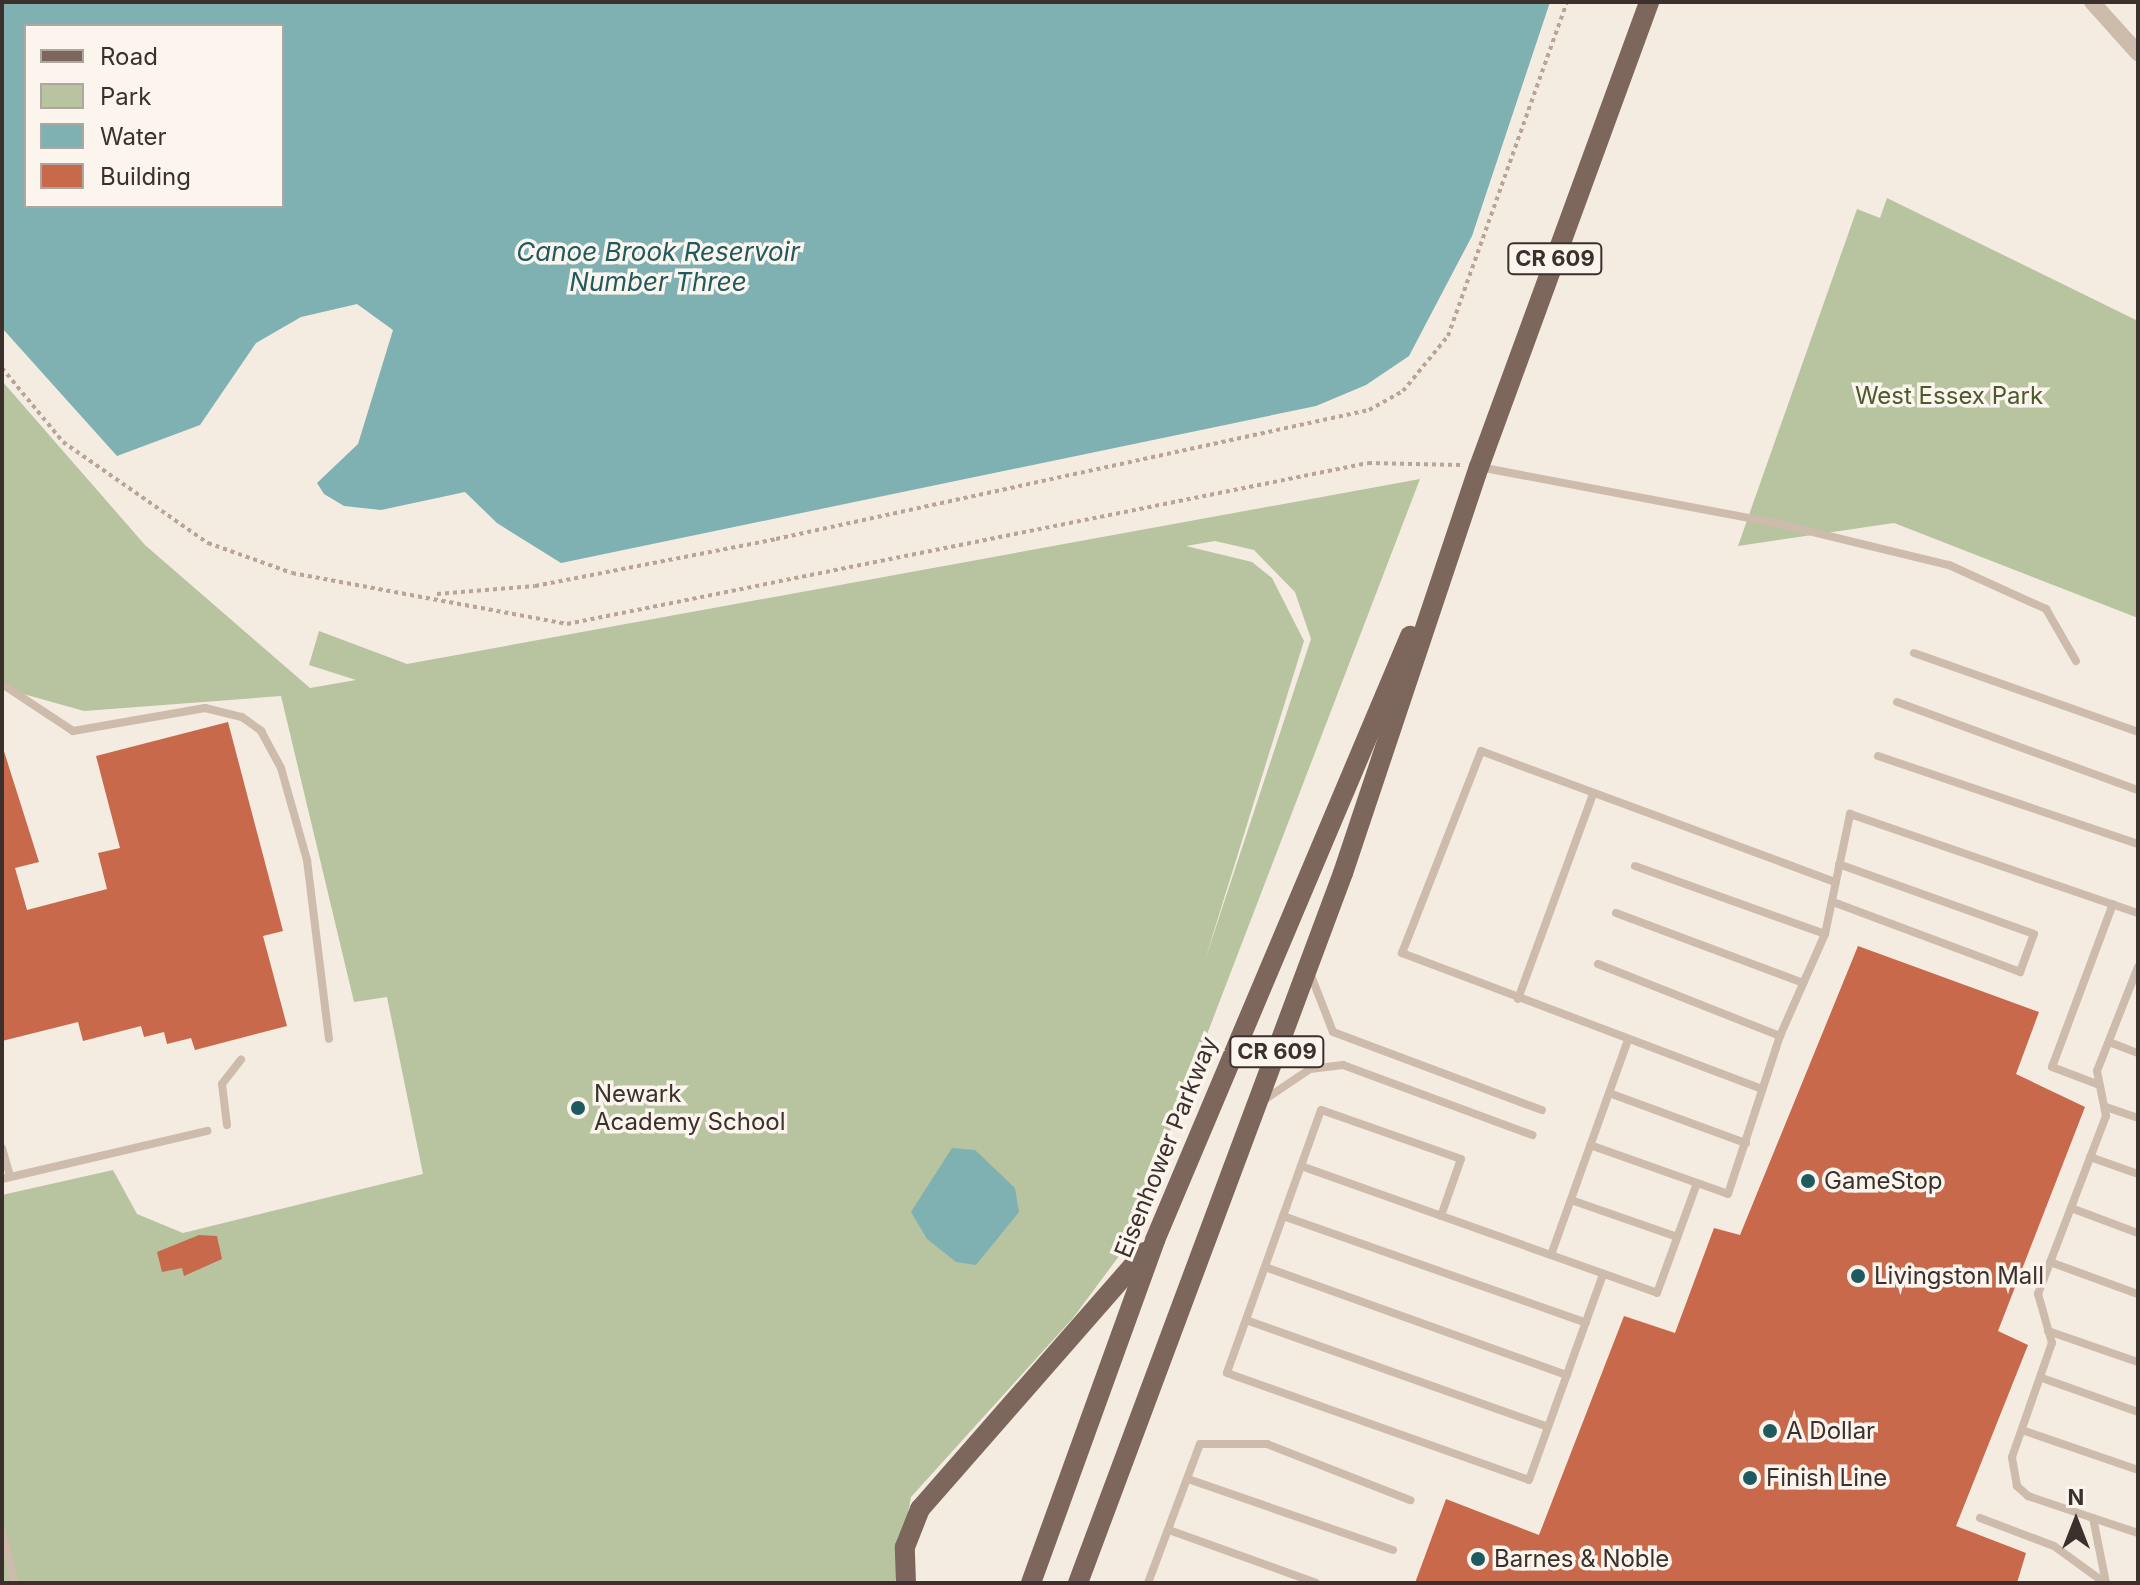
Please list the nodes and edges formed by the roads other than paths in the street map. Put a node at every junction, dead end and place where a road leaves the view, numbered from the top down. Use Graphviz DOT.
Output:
graph roads {
  1 [pos="1649,2"];
  2 [pos="2092,2"];
  3 [pos="2138,53"];
  4 [pos="1479,467"];
  5 [pos="1461,517"];
  6 [pos="1914,653"];
  7 [pos="2076,661"];
  8 [pos="2,684"];
  9 [pos="1897,702"];
  10 [pos="2138,732"];
  11 [pos="1878,756"];
  12 [pos="2138,790"];
  13 [pos="1593,794"];
  14 [pos="2138,844"];
  15 [pos="1839,864"];
  16 [pos="1635,866"];
  17 [pos="1836,882"];
  18 [pos="1833,902"];
  19 [pos="2113,904"];
  20 [pos="1616,913"];
  21 [pos="2138,913"];
  22 [pos="1825,934"];
  23 [pos="1598,964"];
  24 [pos="1308,967"];
  25 [pos="2138,967"];
  26 [pos="1803,983"];
  27 [pos="2134,991"];
  28 [pos="1518,999"];
  29 [pos="1780,1036"];
  30 [pos="329,1039"];
  31 [pos="1628,1040"];
  32 [pos="2109,1042"];
  33 [pos="2138,1053"];
  34 [pos="241,1060"];
  35 [pos="2097,1084"];
  36 [pos="1762,1089"];
  37 [pos="1609,1093"];
  38 [pos="1257,1105"];
  39 [pos="2106,1107"];
  40 [pos="1542,1110"];
  41 [pos="2138,1118"];
  42 [pos="227,1125"];
  43 [pos="207,1131"];
  44 [pos="1532,1135"];
  45 [pos="1746,1143"];
  46 [pos="1590,1145"];
  47 [pos="2,1148"];
  48 [pos="2090,1157"];
  49 [pos="1301,1166"];
  50 [pos="2138,1174"];
  51 [pos="6,1178"];
  52 [pos="1697,1183"];
  53 [pos="1571,1200"];
  54 [pos="2071,1208"];
  55 [pos="1283,1216"];
  56 [pos="1441,1216"];
  57 [pos="2138,1233"];
  58 [pos="1677,1237"];
  59 [pos="1155,1240"];
  60 [pos="1551,1255"];
  61 [pos="2050,1262"];
  62 [pos="1265,1267"];
  63 [pos="1603,1274"];
  64 [pos="2138,1294"];
  65 [pos="1246,1320"];
  66 [pos="1586,1323"];
  67 [pos="2048,1331"];
  68 [pos="2138,1362"];
  69 [pos="1567,1375"];
  70 [pos="2042,1378"];
  71 [pos="2138,1412"];
  72 [pos="1548,1427"];
  73 [pos="2022,1430"];
  74 [pos="2138,1470"];
  75 [pos="1188,1479"];
  76 [pos="1410,1500"];
  77 [pos="1980,1518"];
  78 [pos="2093,1518"];
  79 [pos="1169,1530"];
  80 [pos="2,1531"];
  81 [pos="2138,1533"];
  82 [pos="1393,1550"];
  83 [pos="15,1583"];
  84 [pos="906,1583"];
  85 [pos="1031,1583"];
  86 [pos="1078,1583"];
  87 [pos="1150,1583"];
  88 [pos="1316,1583"];
  89 [pos="2105,1583"];
  1 -- 4 [label="main road, Eisenhower Parkway / CR 609"];
  2 -- 3 [label="street"];
  4 -- 5 [label="main road, Eisenhower Parkway / CR 609"];
  4 -- 7 [label="lane"];
  5 -- 24 [label="main road, Eisenhower Parkway / CR 609"];
  5 -- 59 [label="main road, Eisenhower Parkway / CR 609"];
  6 -- 10 [label="lane"];
  8 -- 30 [label="lane"];
  9 -- 12 [label="lane"];
  11 -- 14 [label="lane"];
  13 -- 17 [label="lane"];
  13 -- 28 [label="lane"];
  13 -- 28 [label="lane"];
  15 -- 17 [label="lane"];
  15 -- 18 [label="lane"];
  15 -- 19 [label="lane"];
  16 -- 22 [label="lane"];
  17 -- 18 [label="lane"];
  18 -- 22 [label="lane"];
  19 -- 21 [label="lane"];
  19 -- 35 [label="lane"];
  20 -- 26 [label="lane"];
  22 -- 26 [label="lane"];
  23 -- 29 [label="lane"];
  24 -- 38 [label="main road, Eisenhower Parkway / CR 609"];
  24 -- 40 [label="lane"];
  25 -- 27 [label="lane"];
  26 -- 29 [label="lane"];
  27 -- 32 [label="lane"];
  28 -- 31 [label="lane"];
  29 -- 36 [label="lane"];
  31 -- 36 [label="lane"];
  31 -- 37 [label="lane"];
  32 -- 33 [label="lane"];
  32 -- 35 [label="lane"];
  34 -- 42 [label="lane"];
  35 -- 39 [label="lane"];
  36 -- 45 [label="lane"];
  37 -- 45 [label="lane"];
  37 -- 46 [label="lane"];
  38 -- 44 [label="lane"];
  38 -- 86 [label="main road, Eisenhower Parkway / CR 609"];
  39 -- 41 [label="lane"];
  39 -- 48 [label="lane"];
  43 -- 51 [label="lane"];
  45 -- 52 [label="lane"];
  46 -- 52 [label="lane"];
  46 -- 53 [label="lane"];
  47 -- 51 [label="lane"];
  48 -- 50 [label="lane"];
  48 -- 54 [label="lane"];
  49 -- 55 [label="lane"];
  49 -- 56 [label="lane"];
  49 -- 56 [label="lane"];
  52 -- 58 [label="lane"];
  53 -- 58 [label="lane"];
  53 -- 60 [label="lane"];
  54 -- 57 [label="lane"];
  54 -- 61 [label="lane"];
  55 -- 62 [label="lane"];
  55 -- 66 [label="lane"];
  56 -- 60 [label="lane"];
  58 -- 63 [label="lane"];
  59 -- 84 [label="main road"];
  59 -- 85 [label="main road, Eisenhower Parkway / CR 609"];
  60 -- 63 [label="lane"];
  61 -- 64 [label="lane"];
  61 -- 67 [label="lane"];
  62 -- 65 [label="lane"];
  62 -- 69 [label="lane"];
  63 -- 66 [label="lane"];
  65 -- 72 [label="lane"];
  65 -- 72 [label="lane"];
  66 -- 69 [label="lane"];
  67 -- 68 [label="lane"];
  67 -- 70 [label="lane"];
  69 -- 72 [label="lane"];
  70 -- 71 [label="lane"];
  70 -- 73 [label="lane"];
  73 -- 74 [label="lane"];
  73 -- 78 [label="lane"];
  75 -- 76 [label="lane"];
  75 -- 79 [label="lane"];
  75 -- 82 [label="lane"];
  77 -- 89 [label="lane"];
  78 -- 81 [label="lane"];
  78 -- 89 [label="lane"];
  79 -- 87 [label="lane"];
  79 -- 88 [label="lane"];
  80 -- 83 [label="lane"];
}
